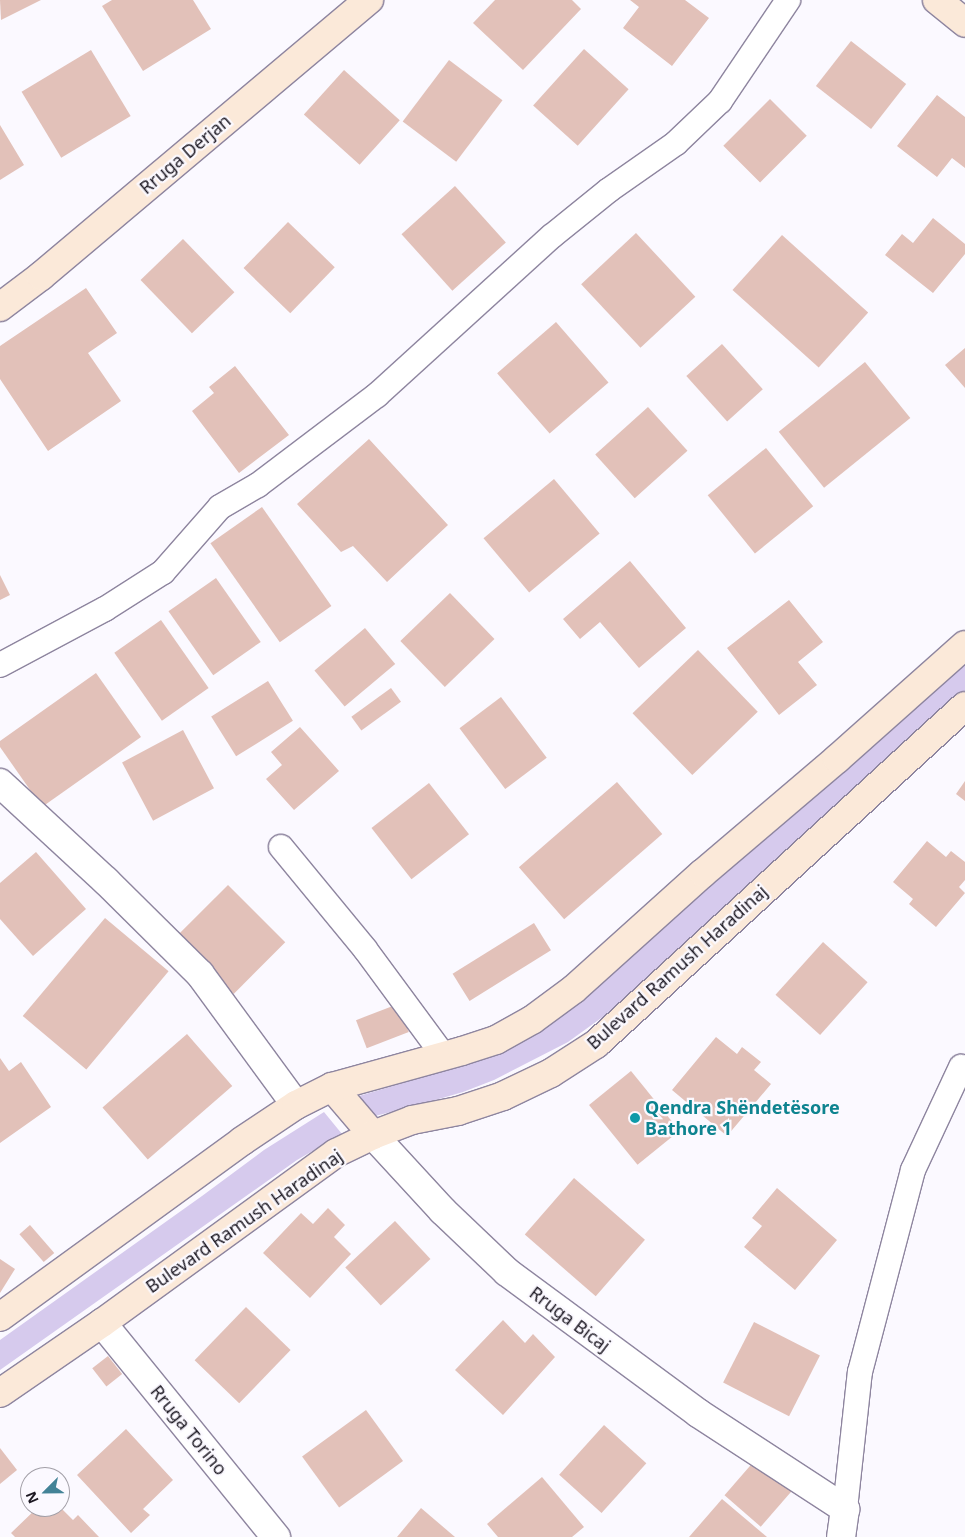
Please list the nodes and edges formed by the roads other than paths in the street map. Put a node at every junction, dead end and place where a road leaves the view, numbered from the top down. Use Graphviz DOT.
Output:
graph roads {
  1 [pos="369,0"];
  2 [pos="788,0"];
  3 [pos="936,0"];
  4 [pos="965,23"];
  5 [pos="0,307"];
  6 [pos="965,645"];
  7 [pos="0,665"];
  8 [pos="965,706"];
  9 [pos="0,783"];
  10 [pos="281,847"];
  11 [pos="444,1056"];
  12 [pos="961,1067"];
  13 [pos="332,1087"];
  14 [pos="296,1105"];
  15 [pos="373,1135"];
  16 [pos="1,1315"];
  17 [pos="102,1323"];
  18 [pos="0,1393"];
  19 [pos="845,1509"];
  20 [pos="276,1537"];
  21 [pos="842,1537"];
  1 -- 5 [label="street, Rruga Derjan"];
  2 -- 7 [label="lane"];
  3 -- 4 [label="street"];
  6 -- 11 [label="street"];
  8 -- 15 [label="street, Bulevard Ramush Haradinaj"];
  9 -- 14 [label="street"];
  10 -- 11 [label="lane"];
  11 -- 13 [label="street"];
  12 -- 19 [label="lane"];
  13 -- 14 [label="street"];
  13 -- 15 [label="street, Rruga Bicaj"];
  14 -- 16 [label="street"];
  15 -- 17 [label="street, Bulevard Ramush Haradinaj"];
  15 -- 19 [label="street, Rruga Bicaj"];
  17 -- 18 [label="street, Bulevard Ramush Haradinaj"];
  17 -- 20 [label="street, Rruga Torino"];
  19 -- 21 [label="street"];
}
